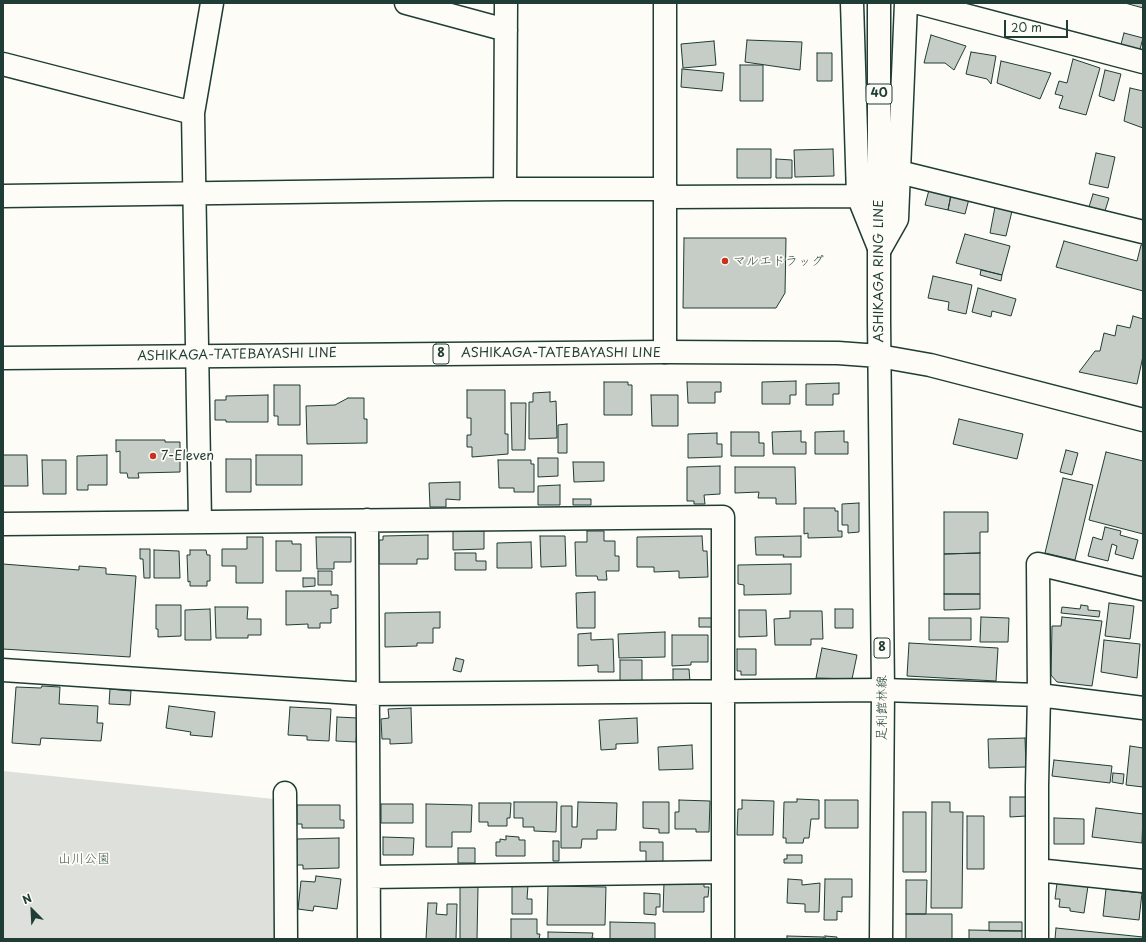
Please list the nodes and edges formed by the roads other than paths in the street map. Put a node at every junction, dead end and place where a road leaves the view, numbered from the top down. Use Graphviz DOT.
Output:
graph roads {
  1 [pos="212,3"];
  2 [pos="406,3"];
  3 [pos="506,3"];
  4 [pos="665,3"];
  5 [pos="852,3"];
  6 [pos="879,3"];
  7 [pos="906,3"];
  8 [pos="919,3"];
  9 [pos="506,30"];
  10 [pos="1143,62"];
  11 [pos="3,64"];
  12 [pos="193,113"];
  13 [pos="899,172"];
  14 [pos="505,189"];
  15 [pos="666,193"];
  16 [pos="194,194"];
  17 [pos="3,196"];
  18 [pos="858,196"];
  19 [pos="1143,232"];
  20 [pos="880,249"];
  21 [pos="665,352"];
  22 [pos="198,355"];
  23 [pos="880,356"];
  24 [pos="3,358"];
  25 [pos="1143,420"];
  26 [pos="367,520"];
  27 [pos="200,521"];
  28 [pos="3,524"];
  29 [pos="1143,589"];
  30 [pos="3,670"];
  31 [pos="883,690"];
  32 [pos="723,692"];
  33 [pos="367,694"];
  34 [pos="1039,695"];
  35 [pos="1143,708"];
  36 [pos="285,794"];
  37 [pos="1037,870"];
  38 [pos="723,872"];
  39 [pos="369,877"];
  40 [pos="1143,881"];
  41 [pos="286,939"];
  42 [pos="369,939"];
  43 [pos="723,939"];
  44 [pos="881,939"];
  45 [pos="1037,939"];
  1 -- 12 [label="street"];
  2 -- 9 [label="street"];
  3 -- 9 [label="street"];
  4 -- 15 [label="street"];
  5 -- 18 [label="street"];
  6 -- 20 [label="street, ASHIKAGA RING LINE / 40"];
  7 -- 13 [label="street"];
  8 -- 10 [label="street"];
  9 -- 14 [label="street"];
  11 -- 12 [label="street"];
  12 -- 16 [label="street"];
  13 -- 19 [label="street"];
  13 -- 20 [label="street"];
  14 -- 15 [label="street"];
  14 -- 16 [label="street"];
  15 -- 18 [label="street"];
  15 -- 21 [label="street"];
  16 -- 17 [label="street"];
  16 -- 22 [label="street"];
  18 -- 20 [label="street"];
  20 -- 23 [label="street, ASHIKAGA RING LINE / 40"];
  21 -- 22 [label="street, ASHIKAGA-TATEBAYASHI LINE / 8"];
  21 -- 23 [label="street, ASHIKAGA-TATEBAYASHI LINE / 8"];
  22 -- 24 [label="street, ASHIKAGA-TATEBAYASHI LINE / 8"];
  22 -- 27 [label="street"];
  23 -- 25 [label="street, ASHIKAGA-TATEBAYASHI LINE"];
  23 -- 31 [label="street, 足利館林線 / 8"];
  26 -- 27 [label="street"];
  26 -- 32 [label="street"];
  26 -- 33 [label="street"];
  27 -- 28 [label="street"];
  29 -- 34 [label="street"];
  30 -- 33 [label="street"];
  31 -- 32 [label="street"];
  31 -- 34 [label="street"];
  31 -- 44 [label="street, 足利館林線 / 8"];
  32 -- 33 [label="street"];
  32 -- 38 [label="street"];
  33 -- 39 [label="street"];
  34 -- 35 [label="street"];
  34 -- 37 [label="street"];
  36 -- 41 [label="street"];
  37 -- 40 [label="street"];
  37 -- 45 [label="street"];
  38 -- 39 [label="street"];
  38 -- 43 [label="street"];
  39 -- 42 [label="street"];
}
